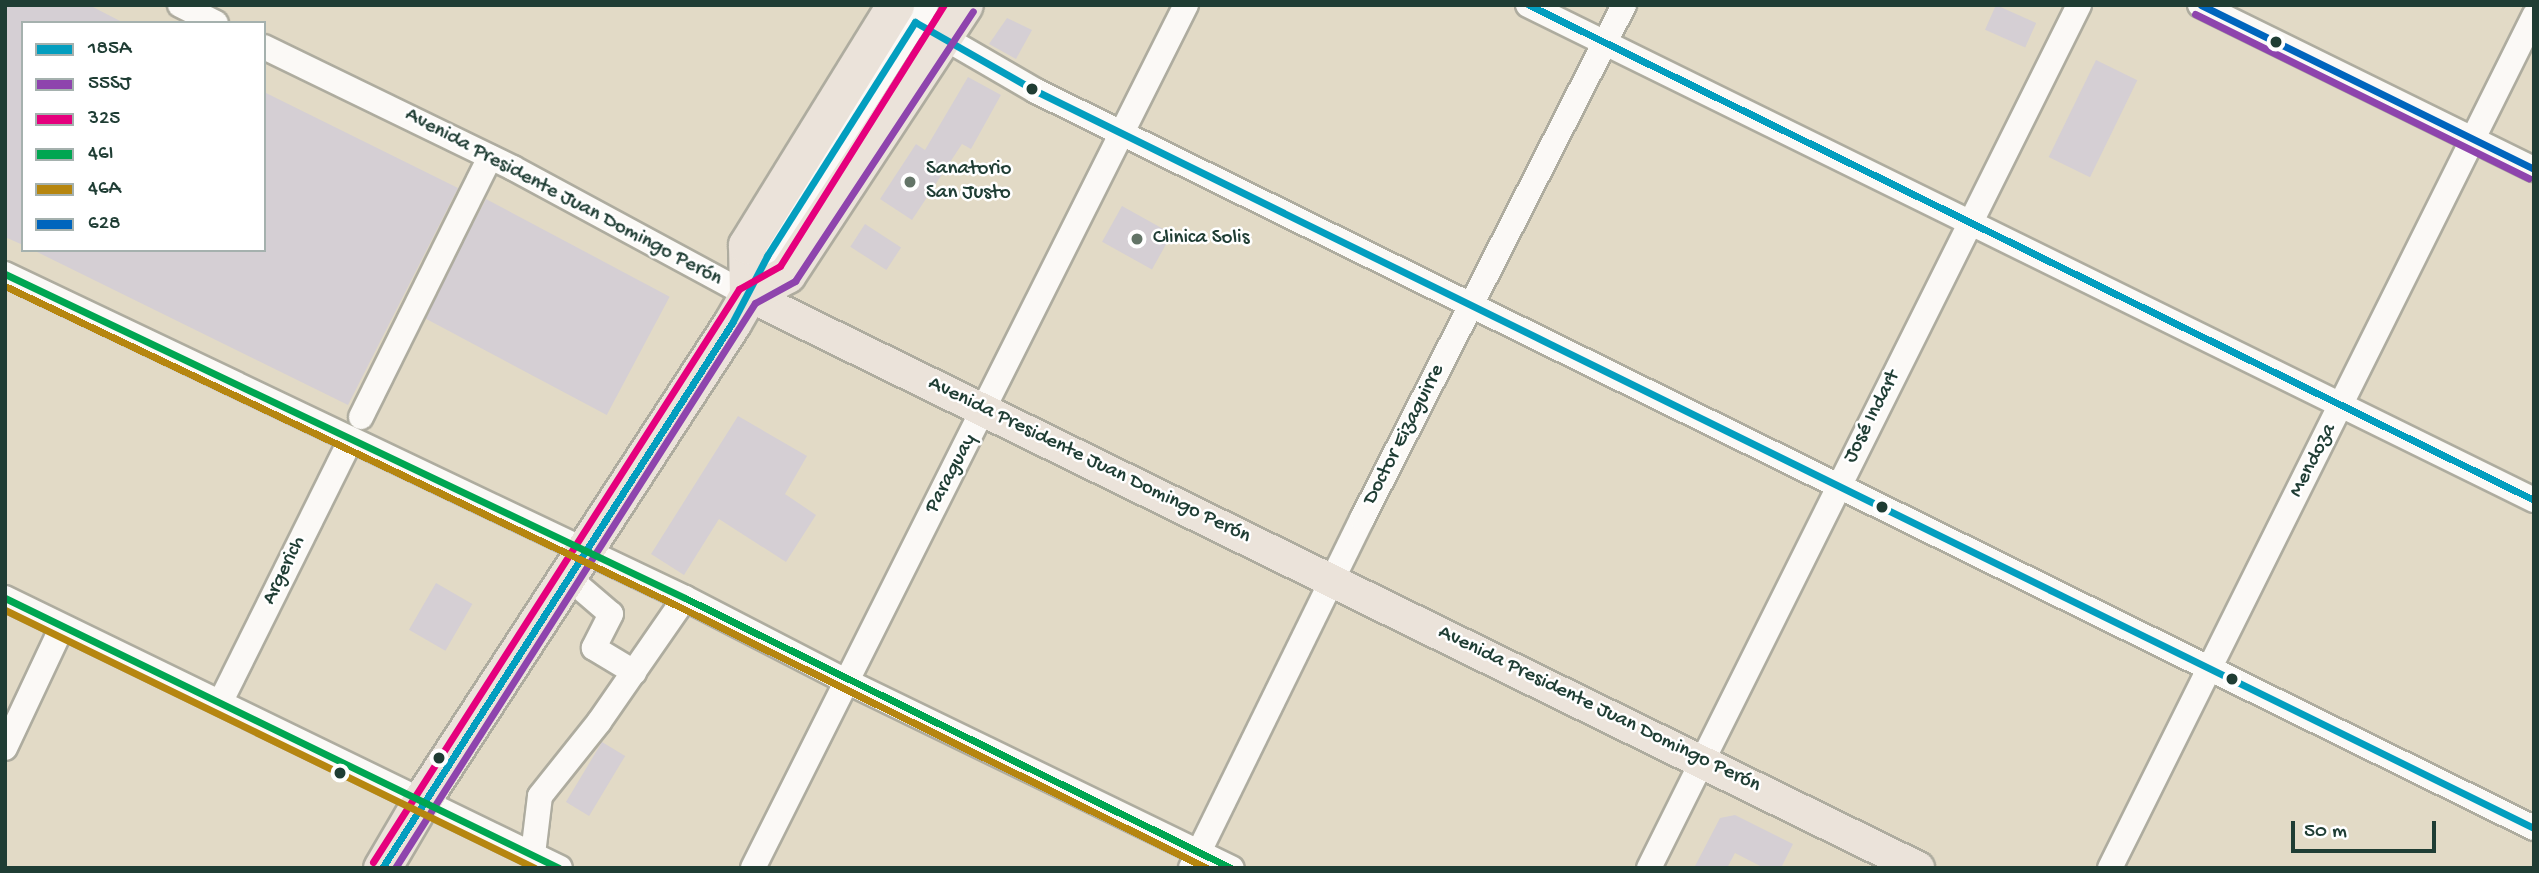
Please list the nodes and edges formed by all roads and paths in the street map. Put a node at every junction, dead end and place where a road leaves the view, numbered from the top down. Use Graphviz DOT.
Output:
graph roads {
  1 [pos="180,5"];
  2 [pos="957,5"];
  3 [pos="964,5"];
  4 [pos="1186,5"];
  5 [pos="1528,5"];
  6 [pos="1625,5"];
  7 [pos="2079,5"];
  8 [pos="2200,5"];
  9 [pos="914,16"];
  10 [pos="2534,16"];
  11 [pos="211,21"];
  12 [pos="1606,43"];
  13 [pos="266,48"];
  14 [pos="1122,132"];
  15 [pos="2472,141"];
  16 [pos="490,157"];
  17 [pos="2534,169"];
  18 [pos="1970,225"];
  19 [pos="5,274"];
  20 [pos="748,295"];
  21 [pos="1473,304"];
  22 [pos="2341,406"];
  23 [pos="985,411"];
  24 [pos="361,417"];
  25 [pos="350,441"];
  26 [pos="1839,486"];
  27 [pos="2534,500"];
  28 [pos="577,565"];
  29 [pos="1334,579"];
  30 [pos="5,598"];
  31 [pos="685,598"];
  32 [pos="62,627"];
  33 [pos="2211,666"];
  34 [pos="634,672"];
  35 [pos="844,680"];
  36 [pos="221,701"];
  37 [pos="5,748"];
  38 [pos="1702,762"];
  39 [pos="423,798"];
  40 [pos="2534,828"];
  41 [pos="533,854"];
  42 [pos="1195,860"];
  43 [pos="382,868"];
  44 [pos="559,868"];
  45 [pos="753,868"];
  46 [pos="1232,868"];
  47 [pos="1649,868"];
  48 [pos="1918,868"];
  49 [pos="2109,868"];
  1 -- 11 [label="street"];
  2 -- 9 [label="street"];
  3 -- 9 [label="highway"];
  4 -- 14 [label="street, Paraguay"];
  5 -- 12 [label="street"];
  6 -- 12 [label="street, Doctor Eizaguirre"];
  7 -- 18 [label="street, José Indart"];
  8 -- 15 [label="street"];
  9 -- 14 [label="street"];
  9 -- 20 [label="highway"];
  9 -- 20 [label="highway"];
  10 -- 15 [label="street, Mendoza"];
  12 -- 18 [label="street"];
  12 -- 21 [label="street, Doctor Eizaguirre"];
  13 -- 16 [label="street, Avenida Presidente Juan Domingo Perón"];
  14 -- 21 [label="street"];
  14 -- 23 [label="street, Paraguay"];
  15 -- 17 [label="street"];
  15 -- 22 [label="street, Mendoza"];
  16 -- 20 [label="street, Avenida Presidente Juan Domingo Perón"];
  16 -- 24 [label="street"];
  18 -- 22 [label="street"];
  18 -- 26 [label="street, José Indart"];
  19 -- 25 [label="street"];
  20 -- 23 [label="main road, Avenida Presidente Juan Domingo Perón"];
  20 -- 28 [label="highway"];
  21 -- 26 [label="street"];
  21 -- 29 [label="street, Doctor Eizaguirre"];
  22 -- 27 [label="street"];
  22 -- 33 [label="street, Mendoza"];
  23 -- 29 [label="main road, Avenida Presidente Juan Domingo Perón"];
  23 -- 35 [label="street, Paraguay"];
  25 -- 28 [label="street"];
  25 -- 36 [label="street, Argerich"];
  26 -- 33 [label="street"];
  26 -- 38 [label="street, José Indart"];
  28 -- 31 [label="street"];
  28 -- 34 [label="street"];
  28 -- 39 [label="highway"];
  29 -- 38 [label="main road, Avenida Presidente Juan Domingo Perón"];
  29 -- 42 [label="street, Doctor Eizaguirre"];
  30 -- 32 [label="street"];
  31 -- 34 [label="street"];
  31 -- 35 [label="street"];
  32 -- 36 [label="street"];
  32 -- 37 [label="street"];
  33 -- 40 [label="street"];
  33 -- 49 [label="street, Mendoza"];
  34 -- 41 [label="street"];
  35 -- 42 [label="street"];
  35 -- 45 [label="street, Paraguay"];
  36 -- 39 [label="street"];
  38 -- 47 [label="street, José Indart"];
  38 -- 48 [label="main road, Avenida Presidente Juan Domingo Perón"];
  39 -- 41 [label="street"];
  39 -- 43 [label="highway"];
  41 -- 44 [label="street"];
  42 -- 46 [label="street"];
}
